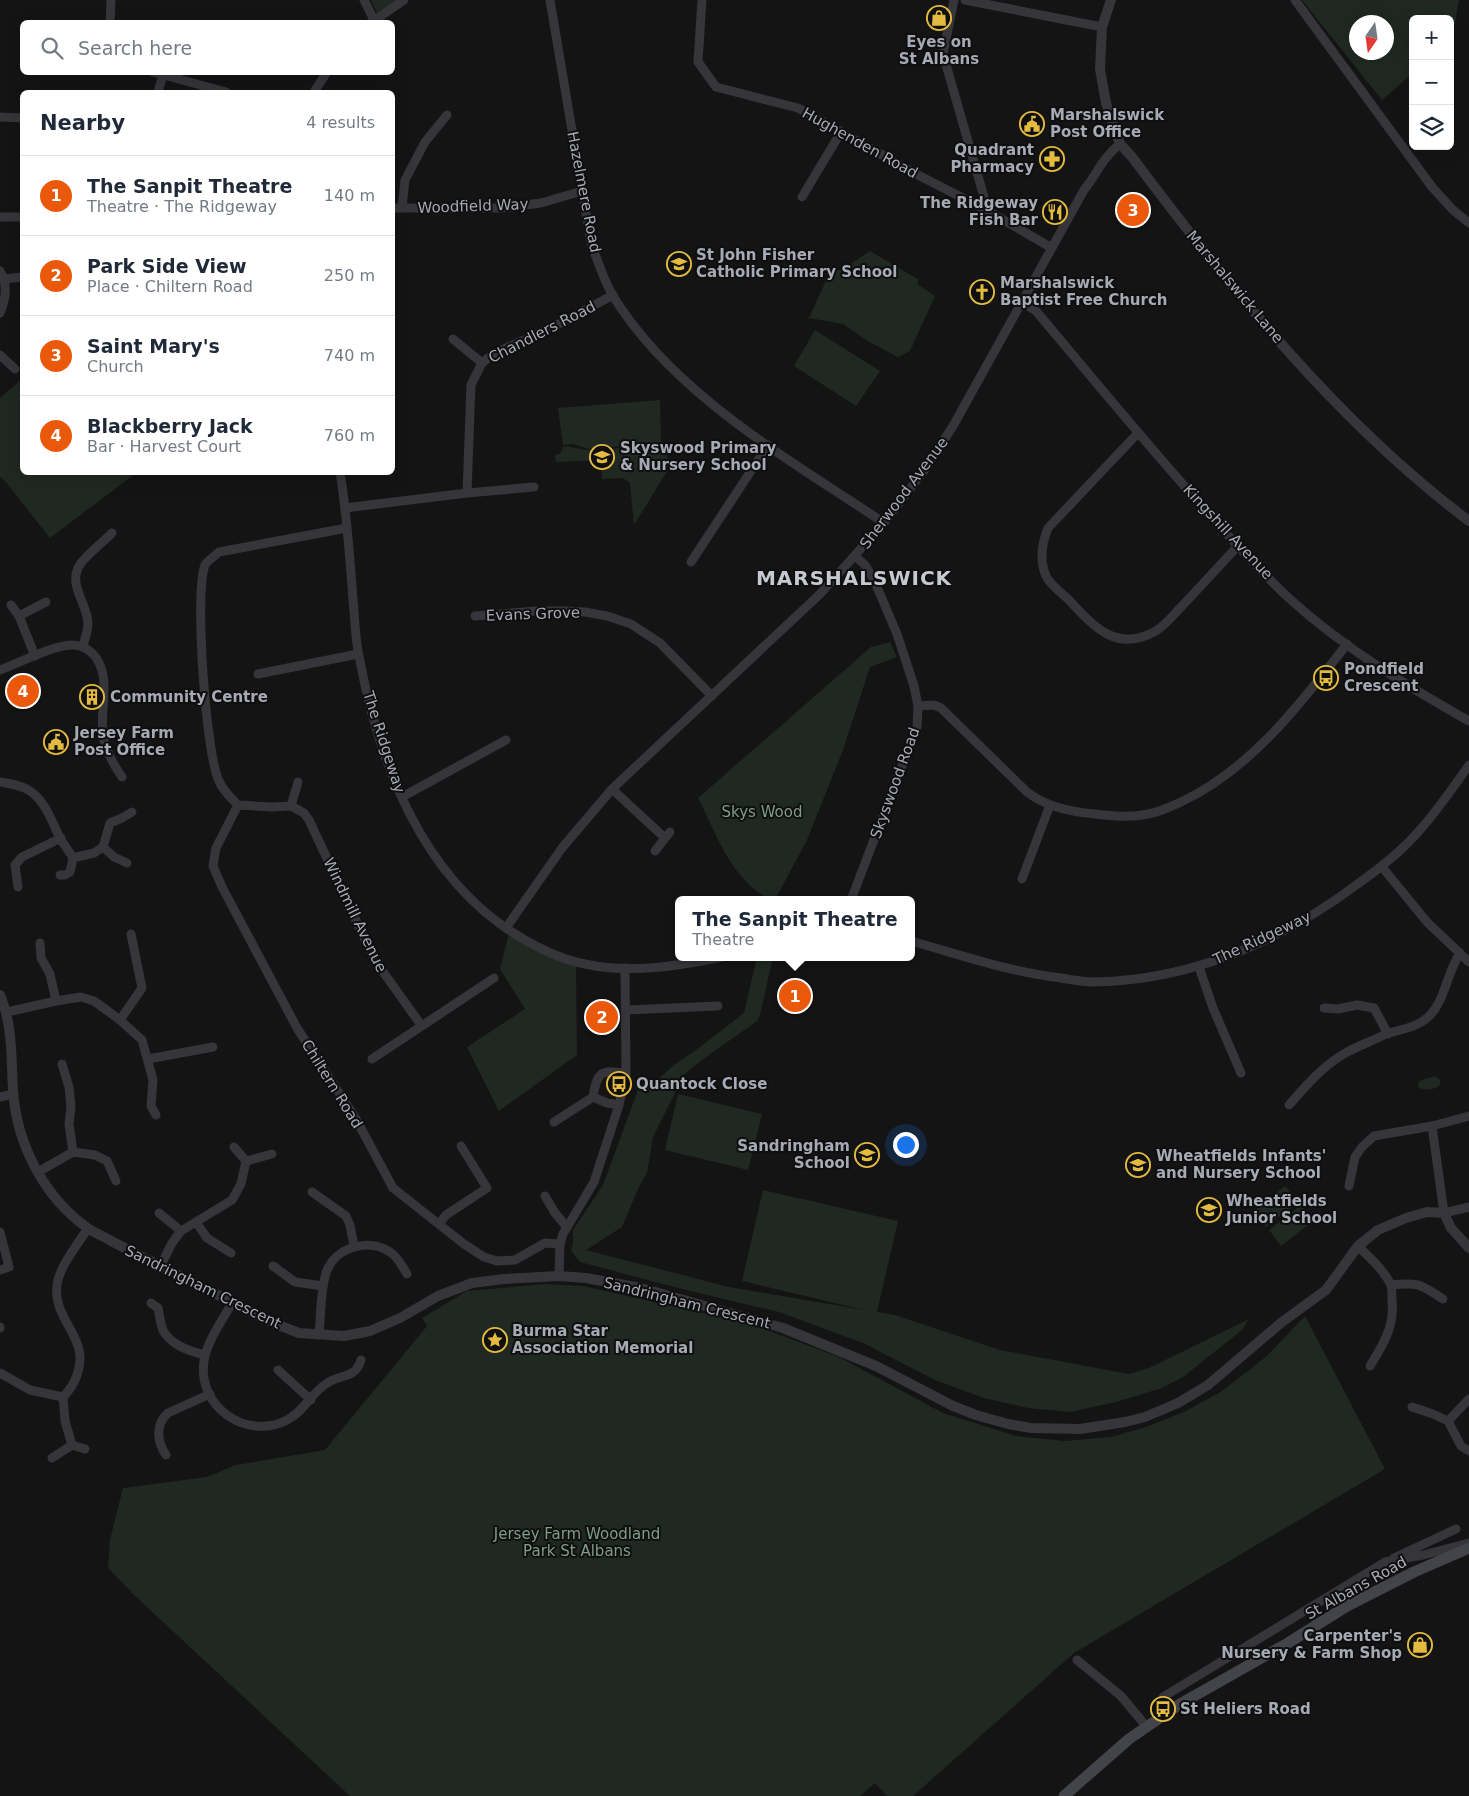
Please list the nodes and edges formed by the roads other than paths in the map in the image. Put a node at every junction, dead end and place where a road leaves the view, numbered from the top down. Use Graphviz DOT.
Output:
graph roads {
  1 [pos="111,0"];
  2 [pos="364,0"];
  3 [pos="404,0"];
  4 [pos="550,0"];
  5 [pos="702,0"];
  6 [pos="954,0"];
  7 [pos="965,0"];
  8 [pos="1111,0"];
  9 [pos="1296,0"];
  10 [pos="110,20"];
  11 [pos="373,20"];
  12 [pos="374,20"];
  13 [pos="1102,27"];
  14 [pos="158,75"];
  15 [pos="162,75"];
  16 [pos="325,75"];
  17 [pos="158,90"];
  18 [pos="218,90"];
  19 [pos="315,90"];
  20 [pos="447,115"];
  21 [pos="0,117"];
  22 [pos="20,118"];
  23 [pos="841,132"];
  24 [pos="1120,144"];
  25 [pos="582,191"];
  26 [pos="802,197"];
  27 [pos="397,208"];
  28 [pos="988,211"];
  29 [pos="0,217"];
  30 [pos="20,217"];
  31 [pos="1469,223"];
  32 [pos="1052,248"];
  33 [pos="2,275"];
  34 [pos="20,277"];
  35 [pos="612,295"];
  36 [pos="1023,303"];
  37 [pos="0,313"];
  38 [pos="453,339"];
  39 [pos="0,355"];
  40 [pos="482,363"];
  41 [pos="15,369"];
  42 [pos="1138,433"];
  43 [pos="768,445"];
  44 [pos="340,475"];
  45 [pos="534,487"];
  46 [pos="467,493"];
  47 [pos="346,508"];
  48 [pos="1469,521"];
  49 [pos="884,523"];
  50 [pos="347,528"];
  51 [pos="112,533"];
  52 [pos="1237,547"];
  53 [pos="855,556"];
  54 [pos="691,562"];
  55 [pos="46,602"];
  56 [pos="11,605"];
  57 [pos="19,616"];
  58 [pos="475,616"];
  59 [pos="1347,644"];
  60 [pos="83,646"];
  61 [pos="358,654"];
  62 [pos="35,656"];
  63 [pos="0,670"];
  64 [pos="258,674"];
  65 [pos="712,696"];
  66 [pos="918,706"];
  67 [pos="1469,721"];
  68 [pos="506,740"];
  69 [pos="1469,765"];
  70 [pos="122,777"];
  71 [pos="0,782"];
  72 [pos="298,782"];
  73 [pos="612,789"];
  74 [pos="402,797"];
  75 [pos="238,805"];
  76 [pos="1050,805"];
  77 [pos="291,806"];
  78 [pos="132,812"];
  79 [pos="61,838"];
  80 [pos="103,847"];
  81 [pos="655,851"];
  82 [pos="73,858"];
  83 [pos="127,863"];
  84 [pos="1382,867"];
  85 [pos="60,875"];
  86 [pos="1022,879"];
  87 [pos="18,886"];
  88 [pos="853,896"];
  89 [pos="506,928"];
  90 [pos="131,934"];
  91 [pos="915,942"];
  92 [pos="40,943"];
  93 [pos="1460,953"];
  94 [pos="703,961"];
  95 [pos="1469,962"];
  96 [pos="1199,966"];
  97 [pos="625,968"];
  98 [pos="494,978"];
  99 [pos="0,995"];
  100 [pos="56,1000"];
  101 [pos="718,1006"];
  102 [pos="1324,1008"];
  103 [pos="626,1010"];
  104 [pos="7,1012"];
  105 [pos="120,1020"];
  106 [pos="421,1026"];
  107 [pos="1388,1034"];
  108 [pos="213,1047"];
  109 [pos="148,1059"];
  110 [pos="372,1059"];
  111 [pos="62,1064"];
  112 [pos="1241,1073"];
  113 [pos="626,1074"];
  114 [pos="13,1094"];
  115 [pos="0,1097"];
  116 [pos="593,1097"];
  117 [pos="619,1105"];
  118 [pos="1289,1105"];
  119 [pos="156,1115"];
  120 [pos="1469,1116"];
  121 [pos="554,1122"];
  122 [pos="1432,1126"];
  123 [pos="461,1146"];
  124 [pos="234,1148"];
  125 [pos="73,1152"];
  126 [pos="272,1154"];
  127 [pos="246,1161"];
  128 [pos="38,1172"];
  129 [pos="116,1181"];
  130 [pos="1349,1186"];
  131 [pos="312,1192"];
  132 [pos="545,1196"];
  133 [pos="1469,1207"];
  134 [pos="159,1213"];
  135 [pos="1444,1214"];
  136 [pos="196,1222"];
  137 [pos="439,1224"];
  138 [pos="566,1226"];
  139 [pos="88,1228"];
  140 [pos="180,1231"];
  141 [pos="0,1232"];
  142 [pos="560,1244"];
  143 [pos="354,1246"];
  144 [pos="1358,1246"];
  145 [pos="1469,1248"];
  146 [pos="231,1252"];
  147 [pos="160,1266"];
  148 [pos="273,1266"];
  149 [pos="0,1270"];
  150 [pos="407,1274"];
  151 [pos="559,1276"];
  152 [pos="1391,1285"];
  153 [pos="323,1286"];
  154 [pos="1443,1299"];
  155 [pos="151,1303"];
  156 [pos="232,1303"];
  157 [pos="319,1335"];
  158 [pos="205,1355"];
  159 [pos="361,1360"];
  160 [pos="1370,1366"];
  161 [pos="278,1370"];
  162 [pos="2,1377"];
  163 [pos="210,1394"];
  164 [pos="63,1397"];
  165 [pos="1469,1398"];
  166 [pos="311,1400"];
  167 [pos="1412,1407"];
  168 [pos="1448,1421"];
  169 [pos="72,1445"];
  170 [pos="85,1449"];
  171 [pos="1469,1451"];
  172 [pos="166,1455"];
  173 [pos="52,1458"];
  174 [pos="1456,1529"];
  175 [pos="1469,1543"];
  176 [pos="1469,1548"];
  177 [pos="1385,1562"];
  178 [pos="1077,1660"];
  179 [pos="1163,1697"];
  180 [pos="1146,1726"];
  181 [pos="1064,1796"];
  1 -- 10 [label="street"];
  2 -- 11 [label="street"];
  3 -- 12 [label="street"];
  4 -- 25 [label="street, Hazelmere Road"];
  5 -- 23 [label="street, Hughenden Road"];
  6 -- 28 [label="street"];
  7 -- 13 [label="street"];
  8 -- 13 [label="street, Marshalswick Lane"];
  9 -- 31 [label="street"];
  13 -- 24 [label="street, Marshalswick Lane"];
  14 -- 17 [label="street"];
  15 -- 18 [label="street"];
  16 -- 19 [label="street"];
  20 -- 27 [label="street"];
  21 -- 22 [label="street"];
  23 -- 26 [label="street"];
  23 -- 28 [label="street, Hughenden Road"];
  24 -- 32 [label="street, Sherwood Avenue"];
  24 -- 48 [label="street, Marshalswick Lane"];
  25 -- 27 [label="street, Woodfield Way"];
  25 -- 35 [label="street, Hazelmere Road"];
  28 -- 32 [label="street, Hughenden Road"];
  29 -- 30 [label="street"];
  32 -- 36 [label="street, Sherwood Avenue"];
  33 -- 34 [label="street"];
  33 -- 37 [label="street"];
  35 -- 40 [label="street, Chandlers Road"];
  35 -- 43 [label="street, Hazelmere Road"];
  36 -- 42 [label="street, Kingshill Avenue"];
  36 -- 49 [label="street, Sherwood Avenue"];
  38 -- 40 [label="street"];
  39 -- 41 [label="street"];
  40 -- 46 [label="street, Chandlers Road"];
  42 -- 52 [label="street, Kingshill Avenue"];
  42 -- 52 [label="street"];
  43 -- 49 [label="street, Hazelmere Road"];
  43 -- 54 [label="street"];
  44 -- 47 [label="street, The Ridgeway"];
  45 -- 46 [label="street"];
  46 -- 47 [label="street"];
  47 -- 50 [label="street, The Ridgeway"];
  49 -- 53 [label="street, Sherwood Avenue"];
  50 -- 61 [label="street, The Ridgeway"];
  50 -- 75 [label="street"];
  51 -- 60 [label="street"];
  52 -- 59 [label="street, Kingshill Avenue"];
  53 -- 65 [label="street, Sherwood Avenue"];
  53 -- 66 [label="street, Skyswood Road"];
  55 -- 57 [label="street"];
  56 -- 57 [label="street"];
  57 -- 62 [label="street"];
  58 -- 65 [label="street, Evans Grove"];
  59 -- 67 [label="street, Kingshill Avenue"];
  59 -- 76 [label="street"];
  60 -- 62 [label="street"];
  60 -- 70 [label="street"];
  61 -- 64 [label="street"];
  61 -- 74 [label="street, The Ridgeway"];
  62 -- 63 [label="street"];
  65 -- 73 [label="street, Sherwood Avenue"];
  66 -- 76 [label="street"];
  66 -- 88 [label="street, Skyswood Road"];
  68 -- 74 [label="street"];
  69 -- 84 [label="street, The Ridgeway"];
  71 -- 79 [label="street"];
  72 -- 77 [label="street"];
  73 -- 81 [label="street"];
  73 -- 89 [label="street, Sherwood Avenue"];
  74 -- 89 [label="street, The Ridgeway"];
  75 -- 77 [label="street"];
  75 -- 137 [label="street, Chiltern Road"];
  76 -- 86 [label="street"];
  77 -- 106 [label="street, Windmill Avenue"];
  78 -- 80 [label="street"];
  79 -- 82 [label="street"];
  79 -- 87 [label="street"];
  80 -- 82 [label="street"];
  80 -- 83 [label="street"];
  82 -- 85 [label="street"];
  84 -- 93 [label="street"];
  84 -- 96 [label="street, The Ridgeway"];
  89 -- 97 [label="street, The Ridgeway"];
  90 -- 105 [label="street"];
  91 -- 96 [label="street, The Ridgeway"];
  92 -- 100 [label="street"];
  93 -- 95 [label="street"];
  93 -- 107 [label="street"];
  94 -- 97 [label="street, The Ridgeway"];
  96 -- 112 [label="street"];
  97 -- 103 [label="street"];
  98 -- 106 [label="street"];
  99 -- 104 [label="street, Sandringham Crescent"];
  100 -- 104 [label="street"];
  100 -- 105 [label="street"];
  101 -- 103 [label="street"];
  102 -- 107 [label="street"];
  103 -- 113 [label="street"];
  104 -- 114 [label="street, Sandringham Crescent"];
  105 -- 109 [label="street"];
  106 -- 110 [label="street"];
  107 -- 118 [label="street"];
  108 -- 109 [label="street"];
  109 -- 119 [label="street"];
  111 -- 125 [label="street"];
  113 -- 116 [label="street"];
  113 -- 117 [label="street"];
  114 -- 115 [label="street"];
  114 -- 128 [label="street, Sandringham Crescent"];
  116 -- 117 [label="street"];
  116 -- 121 [label="street"];
  117 -- 138 [label="street"];
  120 -- 122 [label="street"];
  122 -- 130 [label="street"];
  122 -- 135 [label="street"];
  123 -- 137 [label="street"];
  124 -- 127 [label="street"];
  125 -- 128 [label="street"];
  125 -- 129 [label="street"];
  126 -- 127 [label="street"];
  127 -- 136 [label="street"];
  128 -- 139 [label="street, Sandringham Crescent"];
  131 -- 143 [label="street"];
  132 -- 138 [label="street"];
  133 -- 135 [label="street"];
  134 -- 140 [label="street"];
  135 -- 144 [label="street, Sandringham Crescent"];
  135 -- 145 [label="street"];
  136 -- 140 [label="street"];
  136 -- 146 [label="street"];
  137 -- 142 [label="street, Chiltern Road"];
  138 -- 142 [label="street"];
  139 -- 147 [label="street, Sandringham Crescent"];
  139 -- 164 [label="street"];
  140 -- 147 [label="street"];
  141 -- 149 [label="street"];
  142 -- 151 [label="street"];
  143 -- 150 [label="street"];
  143 -- 153 [label="street"];
  144 -- 151 [label="street, Sandringham Crescent"];
  144 -- 152 [label="street"];
  147 -- 156 [label="street, Sandringham Crescent"];
  148 -- 153 [label="street"];
  151 -- 157 [label="street, Sandringham Crescent"];
  152 -- 154 [label="street"];
  152 -- 160 [label="street"];
  153 -- 157 [label="street"];
  155 -- 158 [label="street"];
  156 -- 157 [label="street, Sandringham Crescent"];
  156 -- 158 [label="street"];
  158 -- 163 [label="street"];
  159 -- 166 [label="street"];
  161 -- 166 [label="street"];
  162 -- 164 [label="street"];
  163 -- 166 [label="street"];
  163 -- 172 [label="street"];
  164 -- 169 [label="street"];
  165 -- 168 [label="street"];
  167 -- 168 [label="street"];
  168 -- 171 [label="street"];
  169 -- 170 [label="street"];
  169 -- 173 [label="street"];
  174 -- 177 [label="street"];
  175 -- 177 [label="street"];
  176 -- 180 [label="main road, St Albans Road"];
  177 -- 179 [label="street"];
  178 -- 180 [label="street"];
  180 -- 181 [label="main road, St Albans Road"];
}
